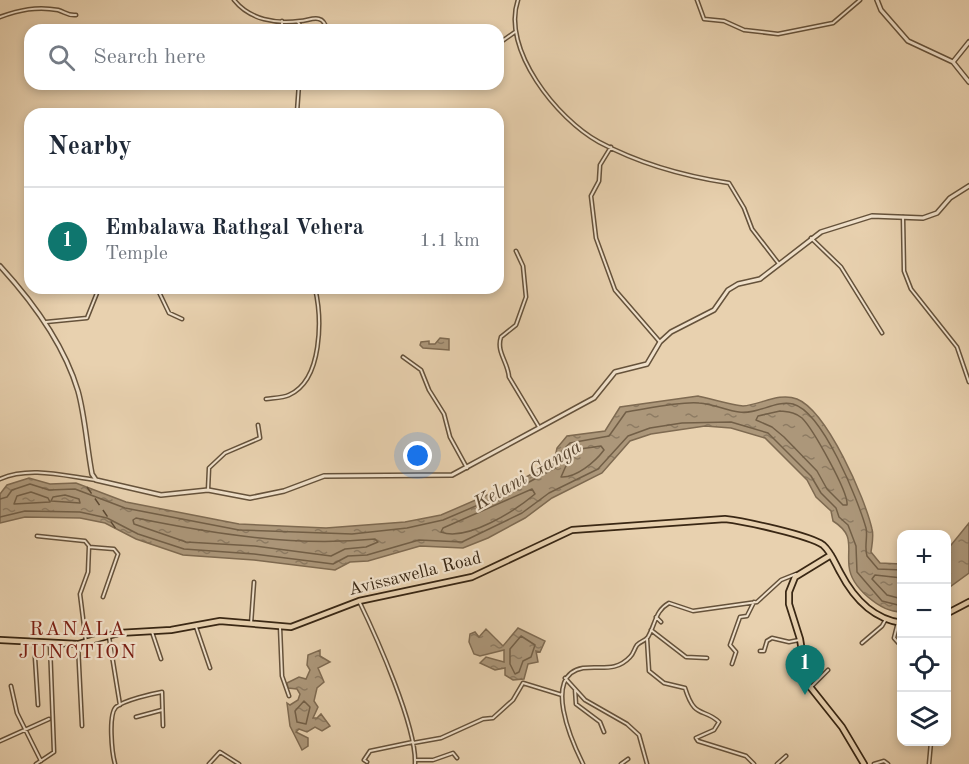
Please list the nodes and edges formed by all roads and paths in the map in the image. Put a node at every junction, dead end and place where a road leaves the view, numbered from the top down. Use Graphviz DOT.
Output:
graph roads {
  1 [pos="234,0"];
  2 [pos="518,0"];
  3 [pos="697,0"];
  4 [pos="860,0"];
  5 [pos="877,0"];
  6 [pos="76,15"];
  7 [pos="0,17"];
  8 [pos="282,21"];
  9 [pos="298,22"];
  10 [pos="325,24"];
  11 [pos="515,32"];
  12 [pos="504,40"];
  13 [pos="969,42"];
  14 [pos="953,62"];
  15 [pos="969,82"];
  16 [pos="299,90"];
  17 [pos="297,108"];
  18 [pos="611,147"];
  19 [pos="969,186"];
  20 [pos="903,218"];
  21 [pos="811,238"];
  22 [pos="516,251"];
  23 [pos="779,264"];
  24 [pos="0,266"];
  25 [pos="97,294"];
  26 [pos="160,294"];
  27 [pos="315,294"];
  28 [pos="182,319"];
  29 [pos="43,322"];
  30 [pos="882,333"];
  31 [pos="660,342"];
  32 [pos="403,357"];
  33 [pos="969,382"];
  34 [pos="266,399"];
  35 [pos="258,425"];
  36 [pos="539,427"];
  37 [pos="467,468"];
  38 [pos="0,478"];
  39 [pos="96,480"];
  40 [pos="208,490"];
  41 [pos="37,536"];
  42 [pos="89,547"];
  43 [pos="831,555"];
  44 [pos="799,573"];
  45 [pos="254,582"];
  46 [pos="104,597"];
  47 [pos="359,601"];
  48 [pos="754,602"];
  49 [pos="969,602"];
  50 [pos="951,612"];
  51 [pos="656,617"];
  52 [pos="886,619"];
  53 [pos="897,621"];
  54 [pos="661,622"];
  55 [pos="195,624"];
  56 [pos="251,624"];
  57 [pos="280,627"];
  58 [pos="651,630"];
  59 [pos="152,632"];
  60 [pos="109,635"];
  61 [pos="647,639"];
  62 [pos="800,639"];
  63 [pos="0,640"];
  64 [pos="34,642"];
  65 [pos="86,642"];
  66 [pos="862,643"];
  67 [pos="50,644"];
  68 [pos="78,644"];
  69 [pos="760,651"];
  70 [pos="707,658"];
  71 [pos="160,659"];
  72 [pos="732,664"];
  73 [pos="210,668"];
  74 [pos="828,670"];
  75 [pos="565,678"];
  76 [pos="11,686"];
  77 [pos="810,688"];
  78 [pos="575,689"];
  79 [pos="562,695"];
  80 [pos="289,696"];
  81 [pos="38,705"];
  82 [pos="120,705"];
  83 [pos="162,710"];
  84 [pos="136,717"];
  85 [pos="51,718"];
  86 [pos="82,726"];
  87 [pos="163,726"];
  88 [pos="24,729"];
  89 [pos="604,732"];
  90 [pos="0,741"];
  91 [pos="413,742"];
  92 [pos="931,746"];
  93 [pos="786,756"];
  94 [pos="457,758"];
  95 [pos="628,759"];
  96 [pos="41,761"];
  97 [pos="367,762"];
  98 [pos="416,762"];
  99 [pos="36,764"];
  100 [pos="115,764"];
  101 [pos="209,764"];
  102 [pos="239,764"];
  103 [pos="583,764"];
  104 [pos="621,764"];
  105 [pos="647,764"];
  106 [pos="754,764"];
  107 [pos="777,764"];
  108 [pos="864,764"];
  109 [pos="874,764"];
  110 [pos="888,764"];
  111 [pos="929,764"];
  1 -- 8 [label="street"];
  2 -- 11 [label="street"];
  3 -- 4 [label="street"];
  5 -- 14 [label="street"];
  6 -- 7 [label="street"];
  8 -- 9 [label="street"];
  9 -- 10 [label="street"];
  11 -- 12 [label="street"];
  11 -- 18 [label="street"];
  13 -- 14 [label="street"];
  14 -- 15 [label="street"];
  16 -- 17 [label="street"];
  18 -- 23 [label="street"];
  18 -- 31 [label="street"];
  19 -- 20 [label="street"];
  20 -- 21 [label="street"];
  20 -- 33 [label="street"];
  21 -- 23 [label="street"];
  21 -- 30 [label="street"];
  22 -- 36 [label="street"];
  23 -- 31 [label="street"];
  24 -- 29 [label="street"];
  25 -- 29 [label="street"];
  26 -- 28 [label="street"];
  27 -- 34 [label="street"];
  29 -- 39 [label="street"];
  31 -- 36 [label="street"];
  32 -- 37 [label="street"];
  35 -- 40 [label="street"];
  36 -- 37 [label="street"];
  37 -- 40 [label="street"];
  38 -- 39 [label="street"];
  39 -- 40 [label="street"];
  41 -- 42 [label="street"];
  42 -- 46 [label="street"];
  42 -- 65 [label="street"];
  43 -- 44 [label="main road"];
  43 -- 47 [label="main road, Avissawella Road"];
  43 -- 52 [label="main road, Avissawella Road"];
  44 -- 48 [label="street"];
  44 -- 62 [label="main road"];
  45 -- 56 [label="street"];
  47 -- 57 [label="main road, Avissawella Road"];
  47 -- 91 [label="street"];
  48 -- 51 [label="street"];
  48 -- 72 [label="street"];
  49 -- 50 [label="main road"];
  51 -- 54 [label="street"];
  51 -- 58 [label="street"];
  52 -- 53 [label="main road, Avissawella Road"];
  52 -- 66 [label="street"];
  55 -- 56 [label="main road, Avissawella Road"];
  55 -- 59 [label="main road, Avissawella Road"];
  55 -- 73 [label="street"];
  56 -- 57 [label="main road, Avissawella Road"];
  57 -- 80 [label="street"];
  58 -- 61 [label="street"];
  58 -- 70 [label="street"];
  59 -- 60 [label="main road, Avissawella Road"];
  59 -- 71 [label="street"];
  60 -- 65 [label="main road, Avissawella Road"];
  60 -- 82 [label="street"];
  61 -- 75 [label="street"];
  61 -- 106 [label="street"];
  62 -- 69 [label="street"];
  62 -- 77 [label="main road"];
  63 -- 64 [label="main road, Avissawella Road"];
  64 -- 67 [label="main road, Avissawella Road"];
  64 -- 81 [label="street"];
  65 -- 68 [label="main road, Avissawella Road"];
  67 -- 68 [label="main road, Avissawella Road"];
  67 -- 85 [label="street"];
  68 -- 86 [label="street"];
  74 -- 77 [label="street"];
  75 -- 78 [label="street"];
  75 -- 79 [label="street"];
  76 -- 88 [label="street"];
  77 -- 108 [label="main road"];
  78 -- 89 [label="street"];
  78 -- 105 [label="street"];
  79 -- 91 [label="street"];
  79 -- 103 [label="street"];
  82 -- 83 [label="street"];
  82 -- 100 [label="street"];
  83 -- 84 [label="street"];
  83 -- 87 [label="street"];
  85 -- 88 [label="street"];
  85 -- 96 [label="street"];
  88 -- 90 [label="street"];
  88 -- 96 [label="street"];
  91 -- 97 [label="street"];
  91 -- 98 [label="street"];
  92 -- 111 [label="street"];
  93 -- 107 [label="street"];
  94 -- 98 [label="street"];
  95 -- 104 [label="street"];
  96 -- 99 [label="street"];
  101 -- 102 [label="street"];
  109 -- 110 [label="street"];
}
